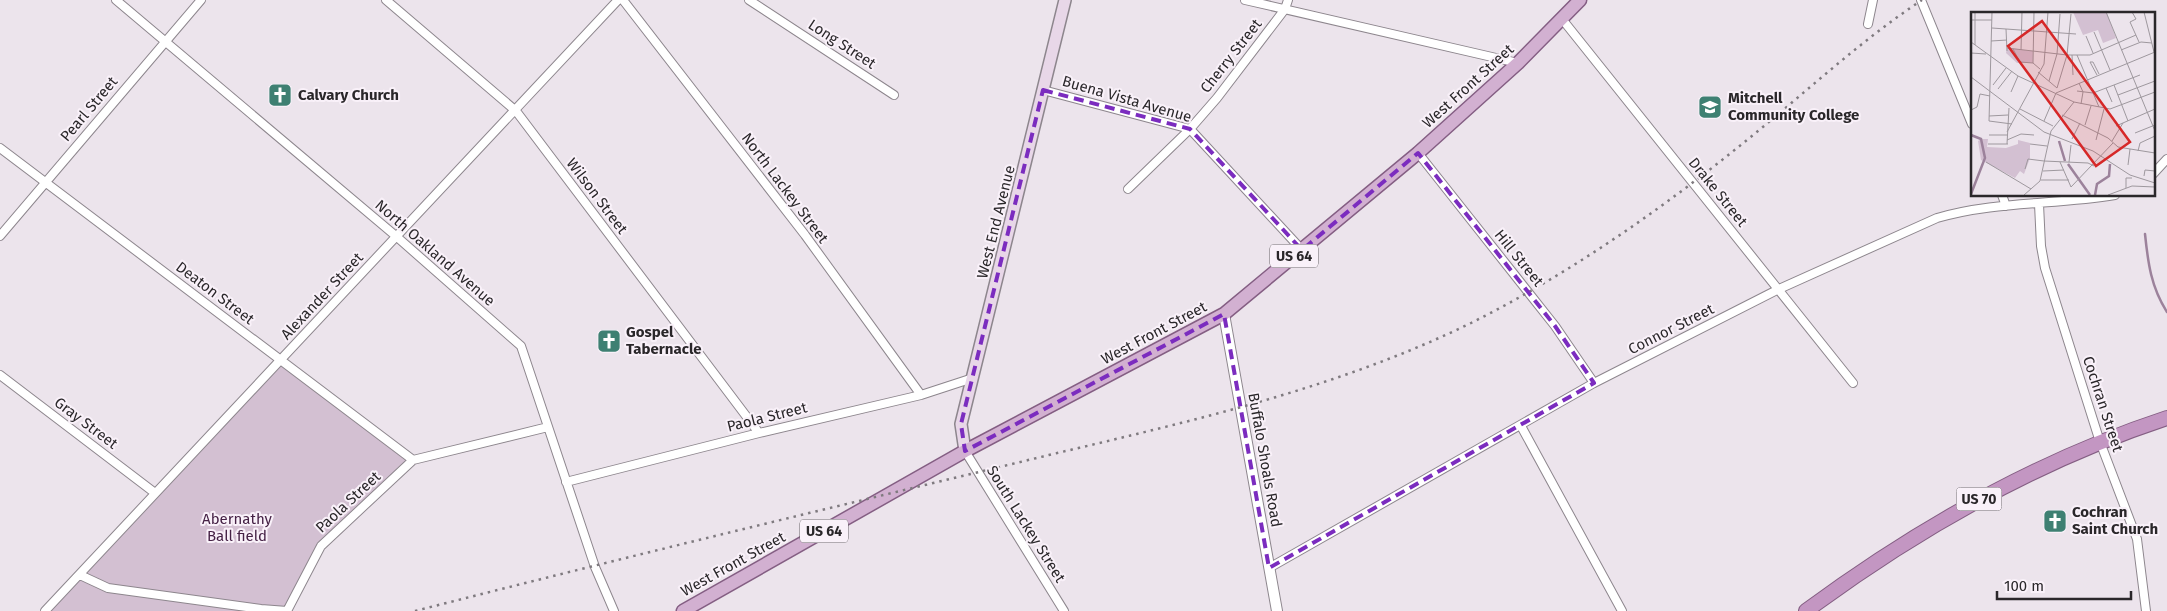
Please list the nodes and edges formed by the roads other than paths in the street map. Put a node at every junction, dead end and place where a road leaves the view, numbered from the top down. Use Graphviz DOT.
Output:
graph roads {
  1 [pos="116,0"];
  2 [pos="201,0"];
  3 [pos="386,0"];
  4 [pos="618,0"];
  5 [pos="623,0"];
  6 [pos="749,0"];
  7 [pos="1064,0"];
  8 [pos="1244,0"];
  9 [pos="1288,0"];
  10 [pos="1580,0"];
  11 [pos="1873,0"];
  12 [pos="1921,0"];
  13 [pos="1285,9"];
  14 [pos="1562,19"];
  15 [pos="1868,24"];
  16 [pos="165,41"];
  17 [pos="1518,63"];
  18 [pos="1043,90"];
  19 [pos="894,95"];
  20 [pos="516,111"];
  21 [pos="1971,122"];
  22 [pos="1190,129"];
  23 [pos="0,148"];
  24 [pos="1418,153"];
  25 [pos="2167,159"];
  26 [pos="2154,173"];
  27 [pos="46,182"];
  28 [pos="1128,189"];
  29 [pos="2002,196"];
  30 [pos="2107,196"];
  31 [pos="2039,204"];
  32 [pos="2006,206"];
  33 [pos="0,236"];
  34 [pos="397,237"];
  35 [pos="1302,250"];
  36 [pos="1779,289"];
  37 [pos="1224,314"];
  38 [pos="281,360"];
  39 [pos="0,375"];
  40 [pos="973,378"];
  41 [pos="1594,383"];
  42 [pos="1853,383"];
  43 [pos="921,395"];
  44 [pos="2167,418"];
  45 [pos="1521,426"];
  46 [pos="548,427"];
  47 [pos="759,433"];
  48 [pos="2100,442"];
  49 [pos="965,451"];
  50 [pos="413,460"];
  51 [pos="566,482"];
  52 [pos="156,494"];
  53 [pos="1268,568"];
  54 [pos="80,576"];
  55 [pos="45,611"];
  56 [pos="614,611"];
  57 [pos="683,611"];
  58 [pos="1064,611"];
  59 [pos="1277,611"];
  60 [pos="1622,611"];
  61 [pos="1806,611"];
  62 [pos="2146,611"];
  1 -- 16 [label="street, North Oakland Avenue"];
  2 -- 16 [label="street, Pearl Street"];
  3 -- 20 [label="street, Wilson Street"];
  4 -- 20 [label="street, Alexander Street"];
  5 -- 43 [label="street, North Lackey Street"];
  6 -- 19 [label="street, Long Street"];
  7 -- 18 [label="main road, West End Avenue"];
  8 -- 13 [label="street"];
  9 -- 13 [label="street, Cherry Street"];
  10 -- 14 [label="main road, West Front Street / US 64"];
  11 -- 15 [label="street"];
  12 -- 21 [label="street"];
  13 -- 17 [label="street"];
  13 -- 22 [label="street, Cherry Street"];
  14 -- 17 [label="main road, West Front Street / US 64"];
  14 -- 36 [label="street, Drake Street"];
  16 -- 27 [label="street, Pearl Street"];
  16 -- 34 [label="street, North Oakland Avenue"];
  17 -- 24 [label="main road, West Front Street / US 64"];
  18 -- 22 [label="street, Buena Vista Avenue"];
  18 -- 40 [label="main road, West End Avenue"];
  20 -- 34 [label="street, Alexander Street"];
  20 -- 47 [label="street, Wilson Street"];
  22 -- 28 [label="street, Cherry Street"];
  22 -- 35 [label="street, Buena Vista Avenue"];
  23 -- 27 [label="street, Deaton Street"];
  24 -- 35 [label="main road, West Front Street / US 64"];
  24 -- 41 [label="street, Hill Street"];
  25 -- 26 [label="street"];
  27 -- 33 [label="street, Pearl Street"];
  27 -- 38 [label="street, Deaton Street"];
  29 -- 32 [label="street"];
  30 -- 31 [label="street, Connor Street"];
  31 -- 32 [label="street, Connor Street"];
  31 -- 48 [label="street, Cochran Street"];
  32 -- 36 [label="street, Connor Street"];
  34 -- 38 [label="street, Alexander Street"];
  34 -- 46 [label="street, North Oakland Avenue"];
  35 -- 37 [label="main road, West Front Street / US 64"];
  36 -- 41 [label="street, Connor Street"];
  36 -- 42 [label="street, Drake Street"];
  37 -- 49 [label="main road, West Front Street / US 64"];
  37 -- 53 [label="street, Buffalo Shoals Road"];
  38 -- 50 [label="street, Deaton Street"];
  38 -- 52 [label="street, Alexander Street"];
  39 -- 52 [label="street, Gray Street"];
  40 -- 43 [label="street, Paola Street"];
  40 -- 49 [label="main road, West End Avenue"];
  41 -- 45 [label="street, Connor Street"];
  43 -- 47 [label="street, Paola Street"];
  44 -- 48 [label="highway, US 70"];
  45 -- 53 [label="street, Connor Street"];
  45 -- 60 [label="street"];
  46 -- 50 [label="street, Paola Street"];
  46 -- 51 [label="street, North Oakland Avenue"];
  47 -- 51 [label="street, Paola Street"];
  48 -- 61 [label="highway, US 70"];
  48 -- 62 [label="street, Cochran Street"];
  49 -- 57 [label="main road, West Front Street / US 64"];
  49 -- 58 [label="street, South Lackey Street"];
  50 -- 54 [label="street, Paola Street"];
  51 -- 56 [label="street, North Oakland Avenue"];
  52 -- 54 [label="street, Alexander Street"];
  53 -- 59 [label="street, Buffalo Shoals Road"];
  54 -- 55 [label="street, Alexander Street"];
}
